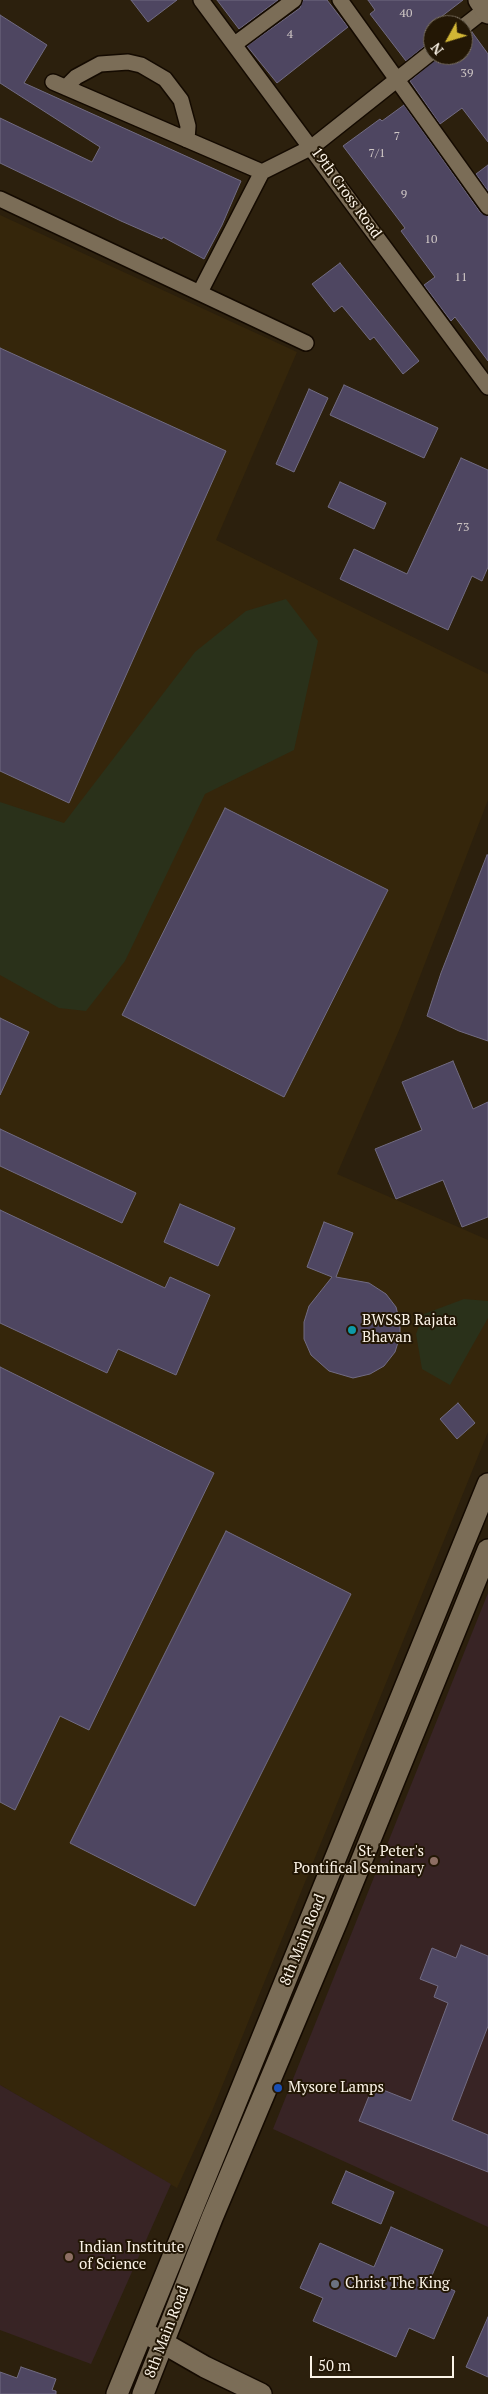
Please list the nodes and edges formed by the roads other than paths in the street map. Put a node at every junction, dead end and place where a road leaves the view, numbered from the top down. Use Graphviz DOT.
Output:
graph roads {
  1 [pos="202,0"];
  2 [pos="294,0"];
  3 [pos="340,0"];
  4 [pos="484,7"];
  5 [pos="473,18"];
  6 [pos="235,44"];
  7 [pos="423,59"];
  8 [pos="397,80"];
  9 [pos="187,140"];
  10 [pos="312,147"];
  11 [pos="262,172"];
  12 [pos="0,199"];
  13 [pos="488,207"];
  14 [pos="200,292"];
  15 [pos="306,343"];
  16 [pos="488,387"];
  17 [pos="488,1484"];
  18 [pos="488,1550"];
  19 [pos="142,2331"];
  20 [pos="163,2342"];
  21 [pos="117,2394"];
  22 [pos="143,2394"];
  23 [pos="261,2394"];
  1 -- 6 [label="street, 19th Cross Road"];
  2 -- 6 [label="street"];
  3 -- 8 [label="street"];
  4 -- 5 [label="street"];
  6 -- 10 [label="street, 19th Cross Road"];
  7 -- 8 [label="street"];
  8 -- 10 [label="street"];
  8 -- 13 [label="street"];
  9 -- 9 [label="street"];
  9 -- 11 [label="street"];
  10 -- 11 [label="street"];
  10 -- 16 [label="street, 19th Cross Road"];
  11 -- 14 [label="street"];
  12 -- 14 [label="street"];
  14 -- 15 [label="street"];
  17 -- 19 [label="main road, 8th Main Road"];
  18 -- 20 [label="main road, 8th Main Road"];
  19 -- 20 [label="main road"];
  19 -- 21 [label="main road, 8th Main Road"];
  20 -- 22 [label="main road, 8th Main Road"];
  20 -- 23 [label="main road"];
}
